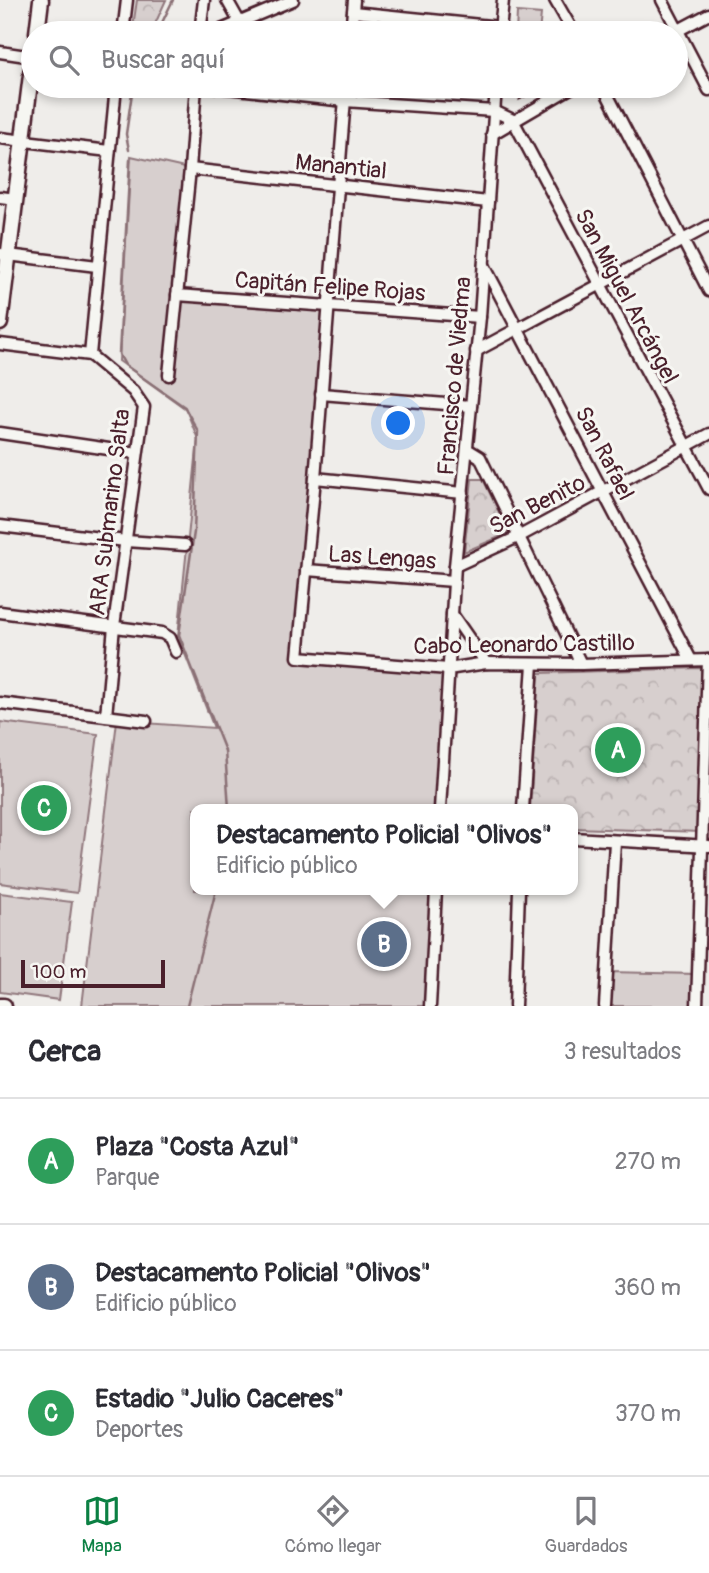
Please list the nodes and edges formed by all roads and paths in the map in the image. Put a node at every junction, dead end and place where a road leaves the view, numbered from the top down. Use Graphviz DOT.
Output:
graph roads {
  1 [pos="41,0"];
  2 [pos="127,0"];
  3 [pos="204,0"];
  4 [pos="227,0"];
  5 [pos="293,0"];
  6 [pos="354,0"];
  7 [pos="503,0"];
  8 [pos="555,0"];
  9 [pos="662,0"];
  10 [pos="353,12"];
  11 [pos="709,14"];
  12 [pos="38,21"];
  13 [pos="124,21"];
  14 [pos="201,21"];
  15 [pos="239,21"];
  16 [pos="245,21"];
  17 [pos="352,21"];
  18 [pos="426,21"];
  19 [pos="501,21"];
  20 [pos="567,21"];
  21 [pos="671,21"];
  22 [pos="688,25"];
  23 [pos="0,52"];
  24 [pos="688,54"];
  25 [pos="21,56"];
  26 [pos="709,90"];
  27 [pos="28,98"];
  28 [pos="115,98"];
  29 [pos="195,98"];
  30 [pos="318,98"];
  31 [pos="345,98"];
  32 [pos="495,98"];
  33 [pos="552,98"];
  34 [pos="609,98"];
  35 [pos="345,101"];
  36 [pos="494,111"];
  37 [pos="513,120"];
  38 [pos="492,134"];
  39 [pos="0,138"];
  40 [pos="23,141"];
  41 [pos="108,151"];
  42 [pos="190,169"];
  43 [pos="338,185"];
  44 [pos="0,197"];
  45 [pos="16,199"];
  46 [pos="488,202"];
  47 [pos="709,226"];
  48 [pos="682,240"];
  49 [pos="5,255"];
  50 [pos="484,265"];
  51 [pos="97,266"];
  52 [pos="599,285"];
  53 [pos="709,291"];
  54 [pos="177,295"];
  55 [pos="328,304"];
  56 [pos="480,317"];
  57 [pos="0,323"];
  58 [pos="519,329"];
  59 [pos="0,344"];
  60 [pos="476,351"];
  61 [pos="90,355"];
  62 [pos="169,375"];
  63 [pos="321,394"];
  64 [pos="471,406"];
  65 [pos="0,433"];
  66 [pos="709,434"];
  67 [pos="686,446"];
  68 [pos="467,449"];
  69 [pos="136,453"];
  70 [pos="315,478"];
  71 [pos="709,489"];
  72 [pos="603,492"];
  73 [pos="463,493"];
  74 [pos="0,526"];
  75 [pos="520,536"];
  76 [pos="126,541"];
  77 [pos="185,545"];
  78 [pos="456,566"];
  79 [pos="306,570"];
  80 [pos="454,581"];
  81 [pos="0,612"];
  82 [pos="452,614"];
  83 [pos="114,626"];
  84 [pos="176,652"];
  85 [pos="691,660"];
  86 [pos="709,660"];
  87 [pos="486,663"];
  88 [pos="533,664"];
  89 [pos="581,664"];
  90 [pos="448,669"];
  91 [pos="0,703"];
  92 [pos="106,716"];
  93 [pos="146,721"];
  94 [pos="440,804"];
  95 [pos="523,804"];
  96 [pos="578,838"];
  97 [pos="615,842"];
  98 [pos="705,846"];
  99 [pos="436,895"];
  100 [pos="519,895"];
  101 [pos="429,1006"];
  102 [pos="515,1006"];
  103 [pos="605,1006"];
  104 [pos="696,1006"];
  1 -- 12 [label="street"];
  2 -- 13 [label="street"];
  3 -- 14 [label="street"];
  4 -- 15 [label="street"];
  5 -- 16 [label="street"];
  6 -- 10 [label="street"];
  7 -- 19 [label="street"];
  8 -- 20 [label="street"];
  9 -- 21 [label="street"];
  10 -- 17 [label="street"];
  10 -- 18 [label="street"];
  11 -- 22 [label="street"];
  23 -- 25 [label="street"];
  24 -- 26 [label="street"];
  27 -- 40 [label="street"];
  28 -- 41 [label="street"];
  29 -- 42 [label="street"];
  30 -- 35 [label="street"];
  31 -- 35 [label="street"];
  32 -- 36 [label="street, Francisco de Viedma"];
  33 -- 37 [label="street"];
  34 -- 48 [label="street"];
  35 -- 36 [label="street"];
  35 -- 43 [label="street"];
  36 -- 37 [label="street"];
  36 -- 38 [label="street, Francisco de Viedma"];
  37 -- 38 [label="street"];
  37 -- 52 [label="street, San Miguel Arcángel"];
  38 -- 46 [label="street, Francisco de Viedma"];
  39 -- 40 [label="street"];
  40 -- 41 [label="street"];
  40 -- 45 [label="street"];
  41 -- 51 [label="street"];
  42 -- 43 [label="street, Manantial"];
  42 -- 54 [label="street"];
  43 -- 46 [label="street, Manantial"];
  43 -- 55 [label="street"];
  44 -- 45 [label="street"];
  45 -- 49 [label="street"];
  46 -- 50 [label="street, Francisco de Viedma"];
  47 -- 48 [label="street"];
  48 -- 52 [label="street"];
  48 -- 53 [label="street"];
  49 -- 51 [label="street"];
  49 -- 57 [label="street"];
  50 -- 56 [label="street, Francisco de Viedma"];
  50 -- 58 [label="street, San Rafael"];
  51 -- 61 [label="street"];
  52 -- 58 [label="street"];
  52 -- 67 [label="street, San Miguel Arcángel"];
  54 -- 55 [label="street, Capitán Felipe Rojas"];
  54 -- 62 [label="street"];
  55 -- 56 [label="street, Capitán Felipe Rojas"];
  55 -- 63 [label="street"];
  56 -- 60 [label="street, Francisco de Viedma"];
  58 -- 60 [label="street"];
  58 -- 72 [label="street, San Rafael"];
  59 -- 61 [label="street"];
  60 -- 64 [label="street, Francisco de Viedma"];
  61 -- 69 [label="street, ARA Submarino Salta"];
  63 -- 64 [label="street"];
  63 -- 70 [label="street"];
  64 -- 68 [label="street, Francisco de Viedma"];
  65 -- 69 [label="street"];
  66 -- 67 [label="street, San Benito"];
  67 -- 71 [label="street, San Miguel Arcángel"];
  67 -- 72 [label="street, San Benito"];
  68 -- 73 [label="street, Francisco de Viedma"];
  68 -- 75 [label="street"];
  69 -- 76 [label="street, ARA Submarino Salta"];
  70 -- 73 [label="street"];
  70 -- 79 [label="street"];
  72 -- 75 [label="street, San Benito"];
  72 -- 85 [label="street, San Rafael"];
  73 -- 78 [label="street, Francisco de Viedma"];
  74 -- 76 [label="street"];
  75 -- 78 [label="street, San Benito"];
  75 -- 89 [label="street"];
  76 -- 77 [label="street"];
  76 -- 83 [label="street, ARA Submarino Salta"];
  78 -- 80 [label="street, Francisco de Viedma"];
  79 -- 80 [label="street, Las Lengas"];
  79 -- 90 [label="street, Cabo Leonardo Castillo"];
  80 -- 82 [label="street, Francisco de Viedma"];
  81 -- 83 [label="street"];
  82 -- 87 [label="street"];
  82 -- 90 [label="street, Francisco de Viedma"];
  83 -- 84 [label="street"];
  83 -- 92 [label="street, ARA Submarino Salta"];
  85 -- 86 [label="street, Cabo Leonardo Castillo"];
  85 -- 89 [label="street, Cabo Leonardo Castillo"];
  86 -- 98 [label="street"];
  87 -- 88 [label="street, Cabo Leonardo Castillo"];
  87 -- 90 [label="street, Cabo Leonardo Castillo"];
  88 -- 89 [label="street, Cabo Leonardo Castillo"];
  88 -- 95 [label="street"];
  90 -- 94 [label="street, Francisco de Viedma"];
  91 -- 92 [label="street"];
  92 -- 93 [label="street"];
  96 -- 97 [label="street"];
  97 -- 98 [label="street"];
  97 -- 103 [label="street"];
  98 -- 104 [label="street"];
  99 -- 101 [label="street"];
  100 -- 102 [label="street"];
}
